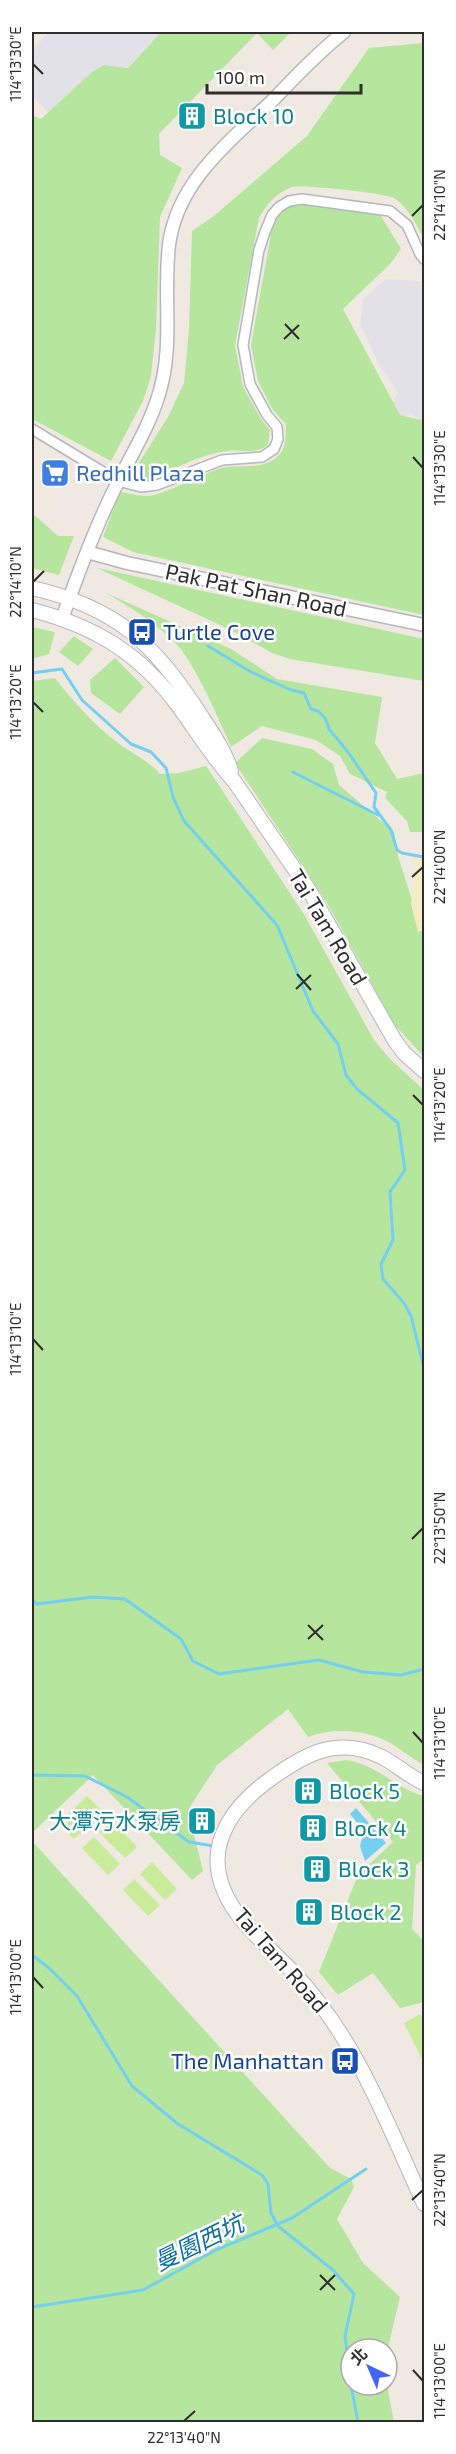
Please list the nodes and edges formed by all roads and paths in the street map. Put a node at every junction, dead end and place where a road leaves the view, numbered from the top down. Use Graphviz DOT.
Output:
graph roads {
  1 [pos="344,32"];
  2 [pos="424,259"];
  3 [pos="32,429"];
  4 [pos="121,475"];
  5 [pos="87,552"];
  6 [pos="32,588"];
  7 [pos="69,599"];
  8 [pos="32,610"];
  9 [pos="62,619"];
  10 [pos="424,625"];
  11 [pos="234,781"];
  12 [pos="424,1071"];
  13 [pos="424,1783"];
  14 [pos="424,2204"];
  1 -- 4 [label="street"];
  2 -- 4 [label="street"];
  3 -- 4 [label="street"];
  4 -- 5 [label="street"];
  5 -- 7 [label="street"];
  5 -- 10 [label="street, Pak Pat Shan Road"];
  6 -- 7 [label="main road, Tai Tam Road"];
  7 -- 9 [label="street"];
  7 -- 11 [label="main road, Tai Tam Road"];
  8 -- 9 [label="main road, Tai Tam Road"];
  9 -- 11 [label="main road, Tai Tam Road"];
  11 -- 12 [label="main road, Tai Tam Road"];
  13 -- 14 [label="main road, Tai Tam Road"];
}
